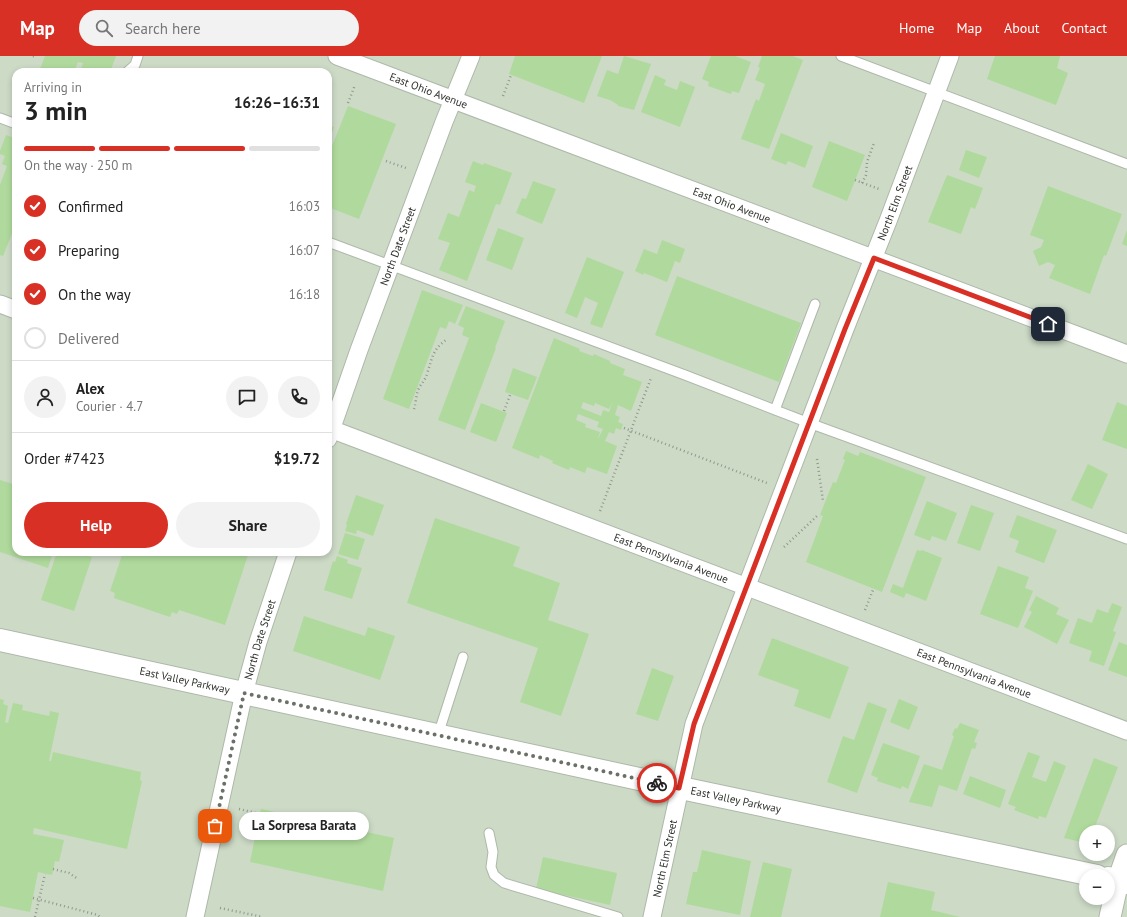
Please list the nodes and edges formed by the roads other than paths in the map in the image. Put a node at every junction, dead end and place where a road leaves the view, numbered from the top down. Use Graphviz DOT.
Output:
graph roads {
  1 [pos="138,56"];
  2 [pos="337,56"];
  3 [pos="471,56"];
  4 [pos="841,56"];
  5 [pos="950,56"];
  6 [pos="132,68"];
  7 [pos="936,92"];
  8 [pos="454,100"];
  9 [pos="0,118"];
  10 [pos="12,122"];
  11 [pos="1127,164"];
  12 [pos="332,244"];
  13 [pos="874,258"];
  14 [pos="391,266"];
  15 [pos="0,304"];
  16 [pos="815,304"];
  17 [pos="12,308"];
  18 [pos="1127,354"];
  19 [pos="775,410"];
  20 [pos="809,423"];
  21 [pos="332,424"];
  22 [pos="332,433"];
  23 [pos="1127,539"];
  24 [pos="287,556"];
  25 [pos="748,586"];
  26 [pos="0,640"];
  27 [pos="463,656"];
  28 [pos="244,693"];
  29 [pos="1127,731"];
  30 [pos="438,735"];
  31 [pos="679,788"];
  32 [pos="489,833"];
  33 [pos="1127,855"];
  34 [pos="1079,872"];
  35 [pos="1118,881"];
  36 [pos="195,917"];
  37 [pos="618,917"];
  38 [pos="652,917"];
  39 [pos="1110,917"];
  1 -- 6 [label="lane"];
  2 -- 8 [label="street, East Ohio Avenue"];
  3 -- 8 [label="street, North Date Street"];
  4 -- 7 [label="lane"];
  5 -- 7 [label="street, North Elm Street"];
  7 -- 11 [label="lane"];
  7 -- 13 [label="street, North Elm Street"];
  8 -- 13 [label="street, East Ohio Avenue"];
  8 -- 14 [label="street, North Date Street"];
  9 -- 10 [label="lane"];
  12 -- 14 [label="lane"];
  13 -- 18 [label="street, East Ohio Avenue"];
  13 -- 20 [label="street, North Elm Street"];
  14 -- 19 [label="lane"];
  14 -- 21 [label="street, North Date Street"];
  15 -- 17 [label="street"];
  16 -- 19 [label="lane"];
  19 -- 20 [label="lane"];
  20 -- 23 [label="lane"];
  20 -- 25 [label="street, North Elm Street"];
  22 -- 25 [label="street, East Pennsylvania Avenue"];
  24 -- 28 [label="street, North Date Street"];
  25 -- 29 [label="street, East Pennsylvania Avenue"];
  25 -- 31 [label="street, North Elm Street"];
  26 -- 28 [label="main road, East Valley Parkway"];
  27 -- 30 [label="lane"];
  28 -- 30 [label="main road, East Valley Parkway"];
  28 -- 36 [label="street, North Date Street"];
  30 -- 31 [label="main road, East Valley Parkway"];
  31 -- 34 [label="main road, East Valley Parkway"];
  31 -- 38 [label="street, North Elm Street"];
  32 -- 37 [label="lane"];
  33 -- 35 [label="street"];
  35 -- 39 [label="street"];
}
